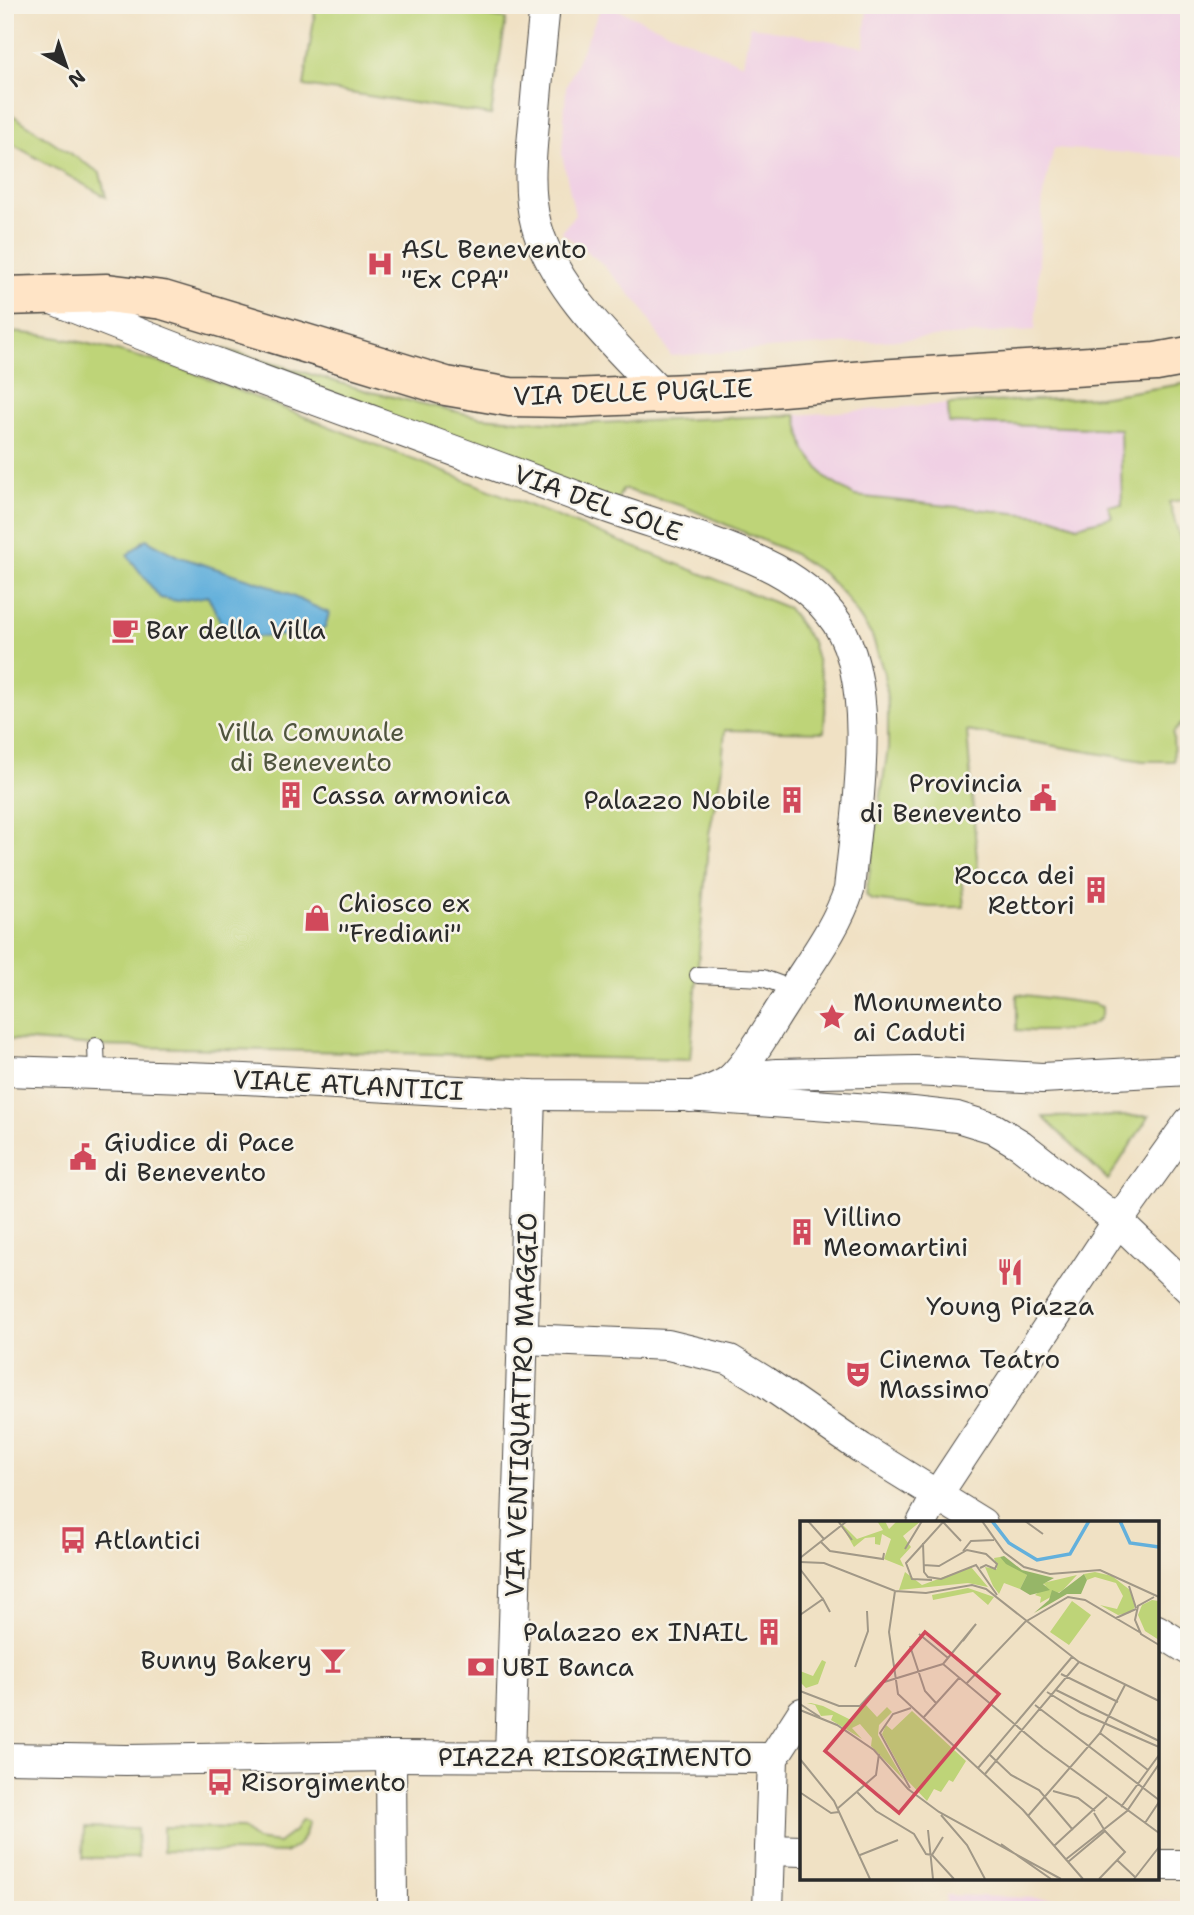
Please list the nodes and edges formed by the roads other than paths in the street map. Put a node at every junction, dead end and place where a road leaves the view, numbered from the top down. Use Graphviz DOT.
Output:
graph roads {
  1 [pos="545,5"];
  2 [pos="43,295"];
  3 [pos="5,296"];
  4 [pos="1189,356"];
  5 [pos="662,394"];
  6 [pos="698,975"];
  7 [pos="793,989"];
  8 [pos="1189,1070"];
  9 [pos="5,1071"];
  10 [pos="732,1078"];
  11 [pos="530,1095"];
  12 [pos="690,1097"];
  13 [pos="1189,1122"];
  14 [pos="1118,1220"];
  15 [pos="1189,1289"];
  16 [pos="523,1339"];
  17 [pos="937,1495"];
  18 [pos="923,1521"];
  19 [pos="979,1521"];
  20 [pos="1159,1631"];
  21 [pos="1189,1650"];
  22 [pos="800,1716"];
  23 [pos="391,1756"];
  24 [pos="510,1756"];
  25 [pos="5,1758"];
  26 [pos="773,1758"];
  27 [pos="770,1850"];
  28 [pos="800,1851"];
  29 [pos="1159,1865"];
  30 [pos="1189,1865"];
  31 [pos="392,1910"];
  32 [pos="768,1910"];
  1 -- 5 [label="street"];
  2 -- 3 [label="street, VIA DELLE PUGLIE"];
  2 -- 5 [label="street, VIA DELLE PUGLIE"];
  2 -- 7 [label="street, VIA DEL SOLE"];
  4 -- 5 [label="street, VIA DELLE PUGLIE"];
  6 -- 7 [label="lane"];
  7 -- 10 [label="street, VIA DEL SOLE"];
  8 -- 10 [label="street"];
  9 -- 11 [label="street, VIALE ATLANTICI"];
  10 -- 12 [label="street"];
  11 -- 12 [label="street, VIALE ATLANTICI"];
  11 -- 16 [label="street, VIA VENTIQUATTRO MAGGIO"];
  12 -- 14 [label="street, VIALE ATLANTICI"];
  13 -- 14 [label="street"];
  14 -- 15 [label="street, VIALE ATLANTICI"];
  14 -- 17 [label="street"];
  16 -- 17 [label="street"];
  16 -- 24 [label="street, VIA VENTIQUATTRO MAGGIO"];
  17 -- 18 [label="street"];
  17 -- 19 [label="street"];
  20 -- 21 [label="street"];
  22 -- 26 [label="street"];
  23 -- 24 [label="street, PIAZZA RISORGIMENTO"];
  23 -- 25 [label="street, PIAZZA RISORGIMENTO"];
  23 -- 31 [label="street"];
  24 -- 26 [label="street, PIAZZA RISORGIMENTO"];
  26 -- 27 [label="street, PIAZZA RISORGIMENTO"];
  27 -- 28 [label="street"];
  27 -- 32 [label="street, PIAZZA RISORGIMENTO"];
  29 -- 30 [label="street"];
}
